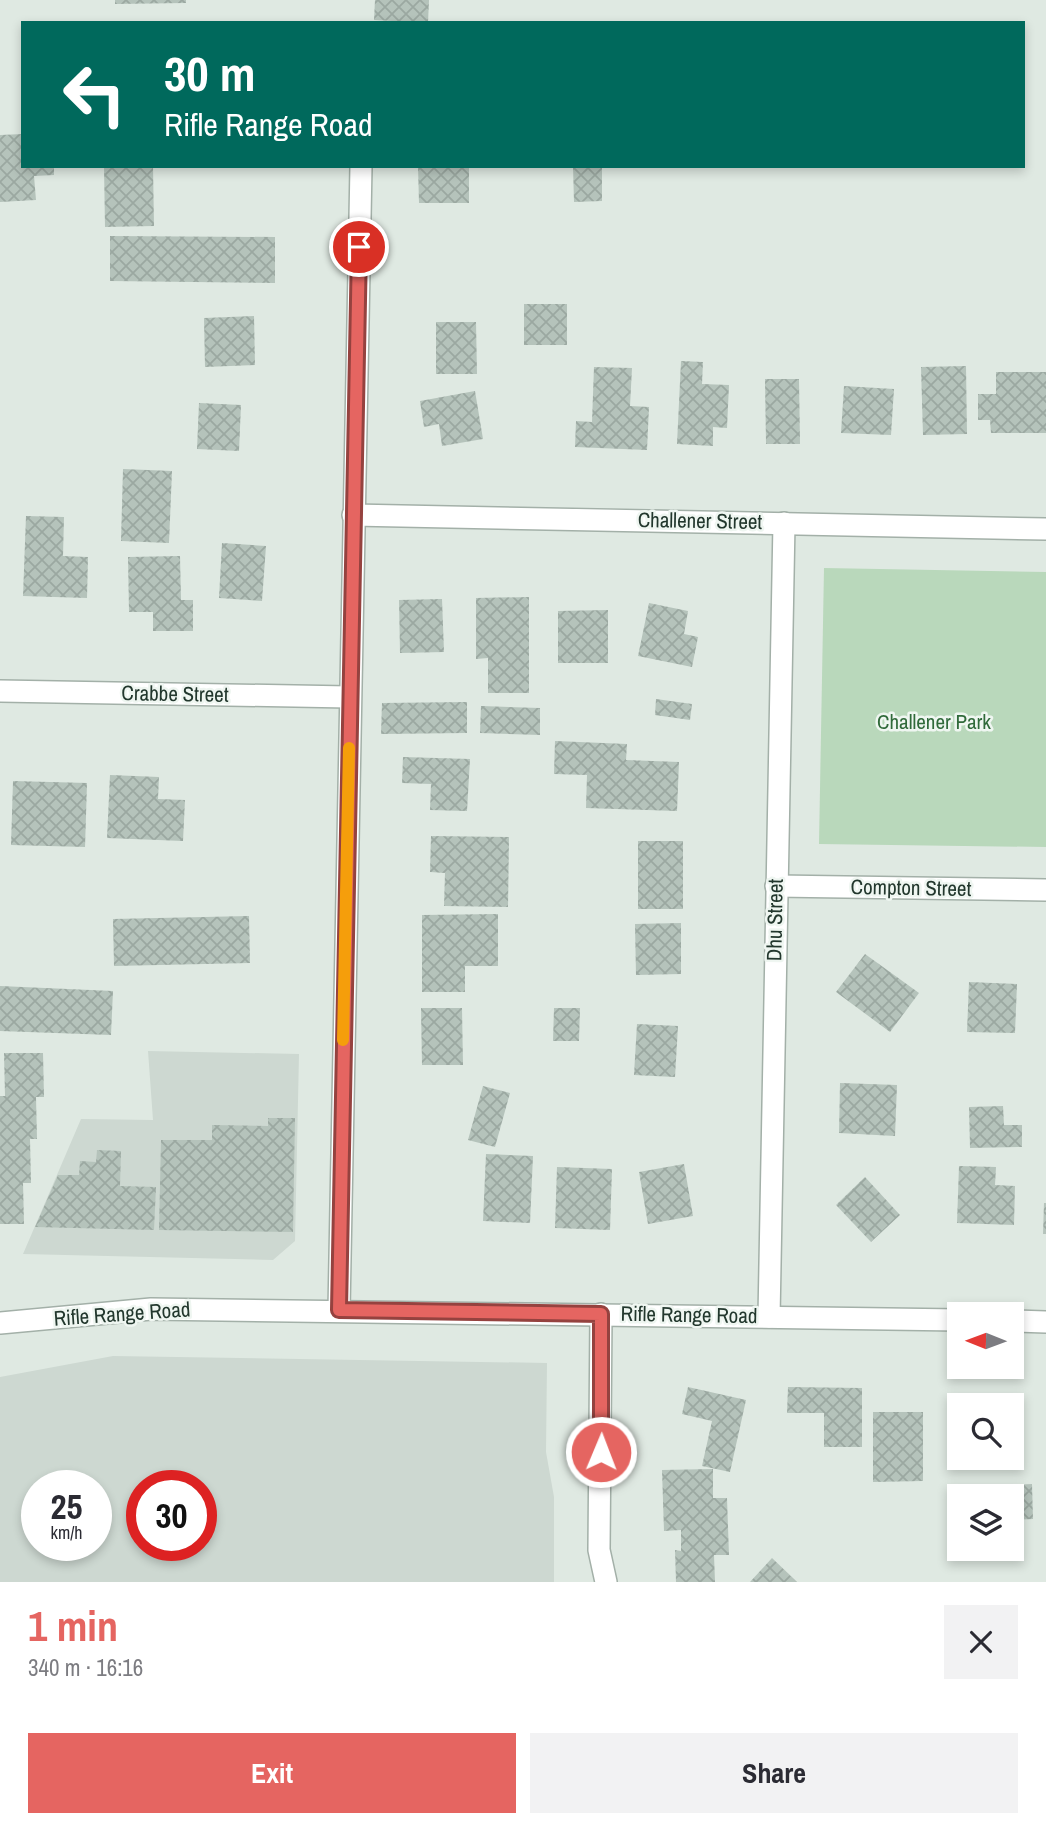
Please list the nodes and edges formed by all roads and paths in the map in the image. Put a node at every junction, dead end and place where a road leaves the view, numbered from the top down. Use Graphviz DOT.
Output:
graph roads {
  1 [pos="361,168"];
  2 [pos="354,515"];
  3 [pos="784,523"];
  4 [pos="1046,529"];
  5 [pos="0,691"];
  6 [pos="349,697"];
  7 [pos="776,886"];
  8 [pos="1046,890"];
  9 [pos="339,1310"];
  10 [pos="601,1314"];
  11 [pos="769,1317"];
  12 [pos="947,1320"];
  13 [pos="1024,1321"];
  14 [pos="1046,1322"];
  15 [pos="0,1323"];
  16 [pos="605,1582"];
  1 -- 2 [label="street"];
  2 -- 3 [label="street, Challener Street"];
  2 -- 6 [label="street"];
  3 -- 4 [label="street, Challener Street"];
  3 -- 7 [label="street, Dhu Street"];
  5 -- 6 [label="street, Crabbe Street"];
  6 -- 9 [label="street"];
  7 -- 8 [label="street, Compton Street"];
  7 -- 11 [label="street, Dhu Street"];
  9 -- 10 [label="street, Rifle Range Road"];
  9 -- 15 [label="street, Rifle Range Road"];
  10 -- 11 [label="street, Rifle Range Road"];
  10 -- 16 [label="street"];
  11 -- 12 [label="street, Rifle Range Road"];
  13 -- 14 [label="street"];
}
